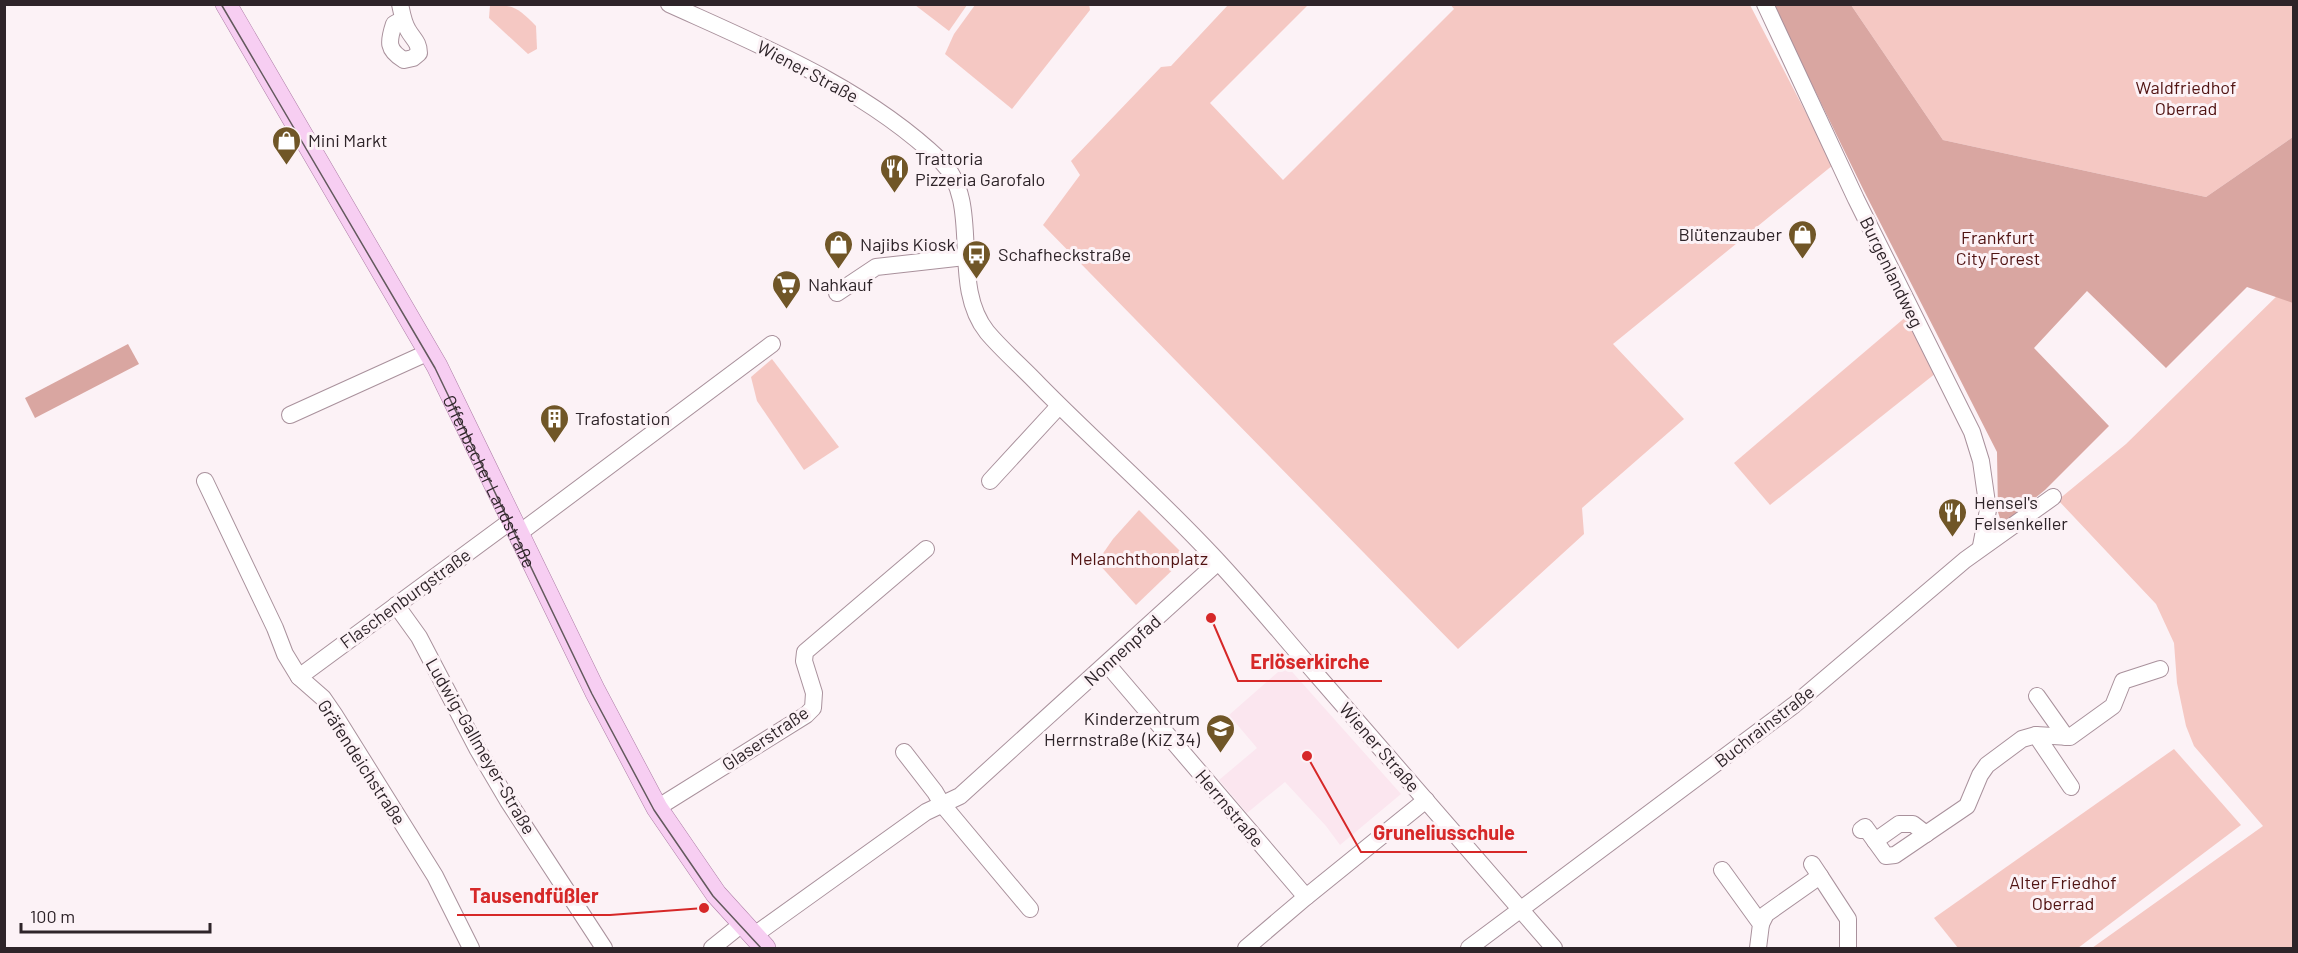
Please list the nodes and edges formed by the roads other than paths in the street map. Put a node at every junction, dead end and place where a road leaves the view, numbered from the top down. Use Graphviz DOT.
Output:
graph roads {
  1 [pos="226,4"];
  2 [pos="669,4"];
  3 [pos="1765,4"];
  4 [pos="965,256"];
  5 [pos="837,292"];
  6 [pos="772,344"];
  7 [pos="429,352"];
  8 [pos="1059,406"];
  9 [pos="290,415"];
  10 [pos="205,481"];
  11 [pos="990,482"];
  12 [pos="2053,497"];
  13 [pos="515,527"];
  14 [pos="1982,546"];
  15 [pos="927,549"];
  16 [pos="1218,562"];
  17 [pos="396,605"];
  18 [pos="1107,664"];
  19 [pos="2160,669"];
  20 [pos="300,677"];
  21 [pos="2037,696"];
  22 [pos="2036,735"];
  23 [pos="2066,737"];
  24 [pos="904,752"];
  25 [pos="2071,787"];
  26 [pos="1426,800"];
  27 [pos="942,804"];
  28 [pos="657,808"];
  29 [pos="1861,830"];
  30 [pos="1926,834"];
  31 [pos="1875,841"];
  32 [pos="1722,870"];
  33 [pos="1306,897"];
  34 [pos="1030,909"];
  35 [pos="1521,910"];
  36 [pos="1761,924"];
  37 [pos="753,936"];
  38 [pos="471,948"];
  39 [pos="604,948"];
  40 [pos="712,948"];
  41 [pos="1246,948"];
  42 [pos="1469,948"];
  43 [pos="1554,948"];
  44 [pos="1758,948"];
  45 [pos="1848,948"];
  1 -- 7 [label="main road, Offenbacher Landstraße"];
  2 -- 4 [label="street, Wiener Straße"];
  3 -- 14 [label="street, Burgenlandweg"];
  4 -- 5 [label="street"];
  4 -- 8 [label="street, Wiener Straße"];
  6 -- 13 [label="street"];
  7 -- 9 [label="street"];
  7 -- 13 [label="main road, Offenbacher Landstraße"];
  8 -- 11 [label="street"];
  8 -- 16 [label="street, Wiener Straße"];
  10 -- 20 [label="street, Gräfendeichstraße"];
  12 -- 14 [label="street, Buchrainstraße"];
  13 -- 17 [label="street, Flaschenburgstraße"];
  13 -- 28 [label="main road, Offenbacher Landstraße"];
  14 -- 35 [label="street, Buchrainstraße"];
  15 -- 28 [label="street, Glaserstraße"];
  16 -- 18 [label="street, Nonnenpfad"];
  16 -- 26 [label="street, Wiener Straße"];
  17 -- 20 [label="street, Flaschenburgstraße"];
  17 -- 39 [label="street, Ludwig-Gallmeyer-Straße"];
  18 -- 27 [label="street, Nonnenpfad"];
  18 -- 33 [label="street, Herrnstraße"];
  19 -- 23 [label="street"];
  20 -- 38 [label="street, Gräfendeichstraße"];
  21 -- 23 [label="street"];
  22 -- 23 [label="street"];
  22 -- 25 [label="street"];
  22 -- 30 [label="street"];
  24 -- 27 [label="street"];
  26 -- 33 [label="street"];
  26 -- 35 [label="street, Wiener Straße"];
  27 -- 34 [label="street"];
  27 -- 37 [label="street, Nonnenpfad"];
  28 -- 37 [label="main road, Offenbacher Landstraße"];
  29 -- 31 [label="street"];
  30 -- 31 [label="street"];
  30 -- 31 [label="street"];
  32 -- 36 [label="street"];
  33 -- 41 [label="street"];
  35 -- 42 [label="street, Buchrainstraße"];
  35 -- 43 [label="street, Wiener Straße"];
  36 -- 44 [label="street"];
  36 -- 45 [label="street"];
  37 -- 40 [label="street, Nonnenpfad"];
}
